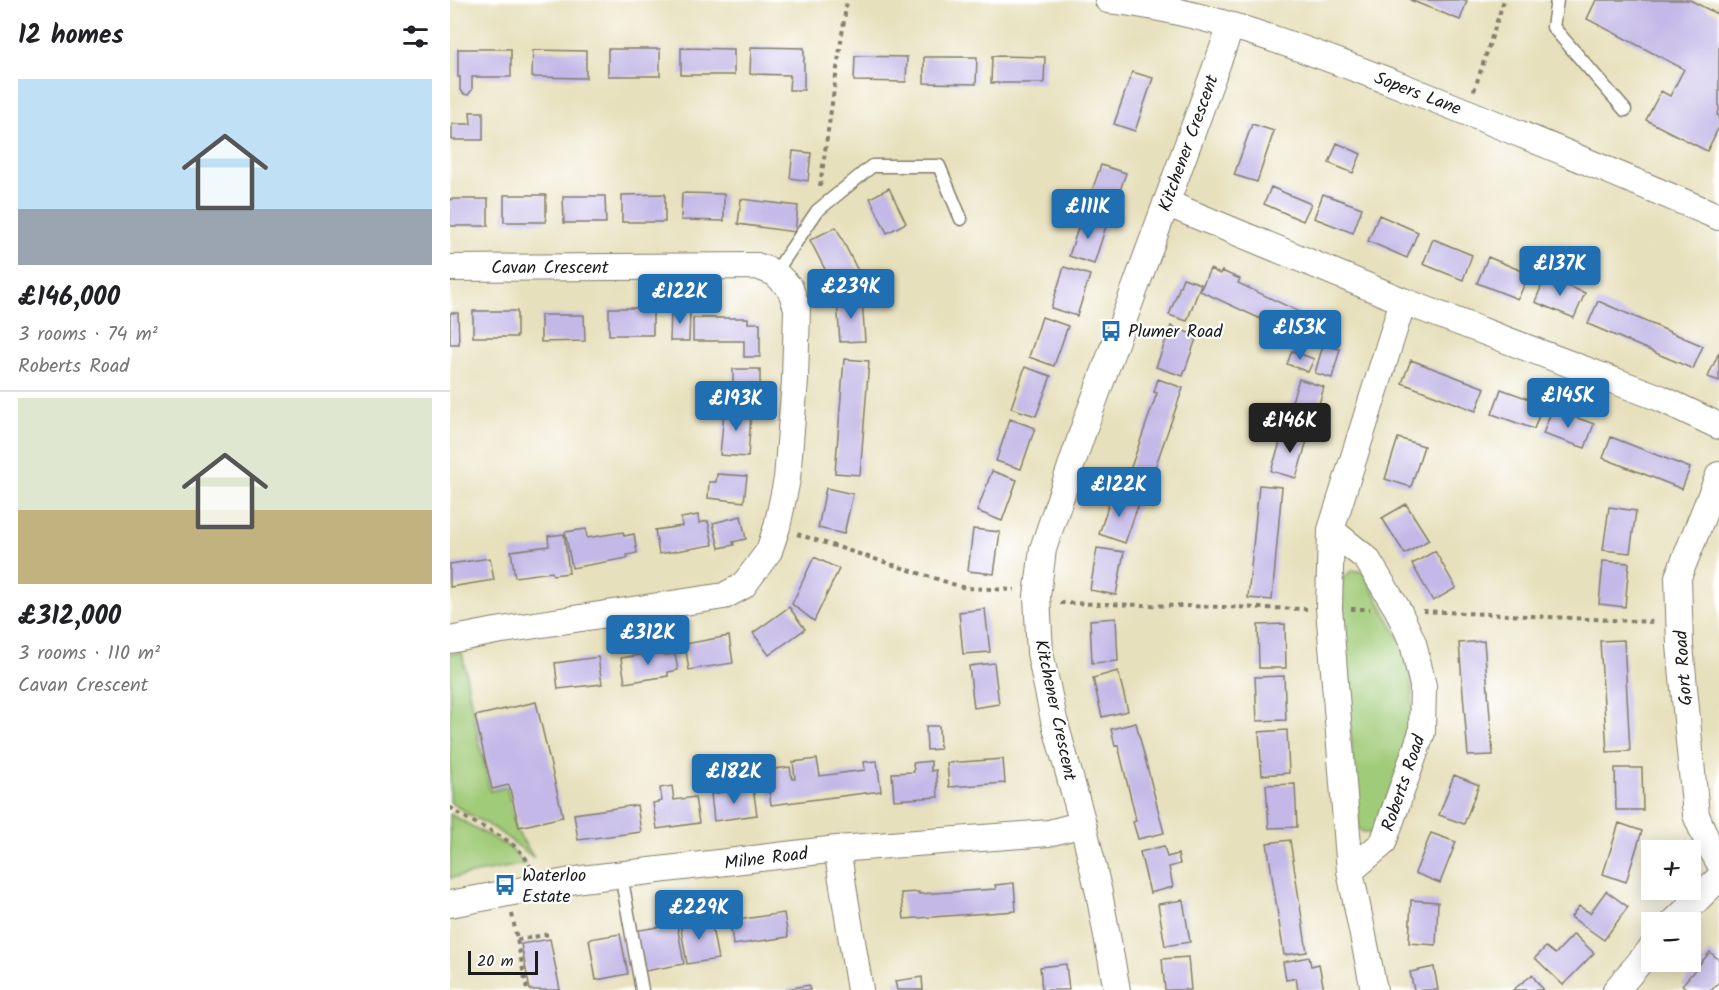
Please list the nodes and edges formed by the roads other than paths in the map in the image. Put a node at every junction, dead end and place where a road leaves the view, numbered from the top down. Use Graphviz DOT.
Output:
graph roads {
  1 [pos="1108,0"];
  2 [pos="1557,0"];
  3 [pos="1230,26"];
  4 [pos="1625,111"];
  5 [pos="1166,202"];
  6 [pos="1719,217"];
  7 [pos="961,219"];
  8 [pos="450,268"];
  9 [pos="775,273"];
  10 [pos="1403,301"];
  11 [pos="1719,426"];
  12 [pos="1719,475"];
  13 [pos="1331,530"];
  14 [pos="450,640"];
  15 [pos="1083,824"];
  16 [pos="837,849"];
  17 [pos="1719,862"];
  18 [pos="1350,871"];
  19 [pos="621,875"];
  20 [pos="1719,878"];
  21 [pos="450,904"];
  22 [pos="1684,912"];
  23 [pos="1641,961"];
  24 [pos="642,990"];
  25 [pos="860,990"];
  26 [pos="1117,990"];
  27 [pos="1374,990"];
  28 [pos="1617,990"];
  1 -- 3 [label="street, Sopers Lane"];
  2 -- 4 [label="lane"];
  3 -- 5 [label="street, Kitchener Crescent"];
  3 -- 6 [label="street, Sopers Lane"];
  5 -- 10 [label="street"];
  5 -- 15 [label="street, Kitchener Crescent"];
  7 -- 9 [label="lane"];
  8 -- 9 [label="street, Cavan Crescent"];
  9 -- 14 [label="street"];
  10 -- 11 [label="street"];
  10 -- 13 [label="street"];
  12 -- 17 [label="street, Gort Road"];
  13 -- 18 [label="street"];
  13 -- 18 [label="street, Roberts Road"];
  15 -- 16 [label="street, Milne Road"];
  15 -- 26 [label="street, Kitchener Crescent"];
  16 -- 19 [label="street, Milne Road"];
  16 -- 25 [label="street"];
  18 -- 27 [label="street"];
  19 -- 21 [label="street, Milne Road"];
  19 -- 24 [label="lane"];
  20 -- 22 [label="street"];
  23 -- 28 [label="street"];
}
